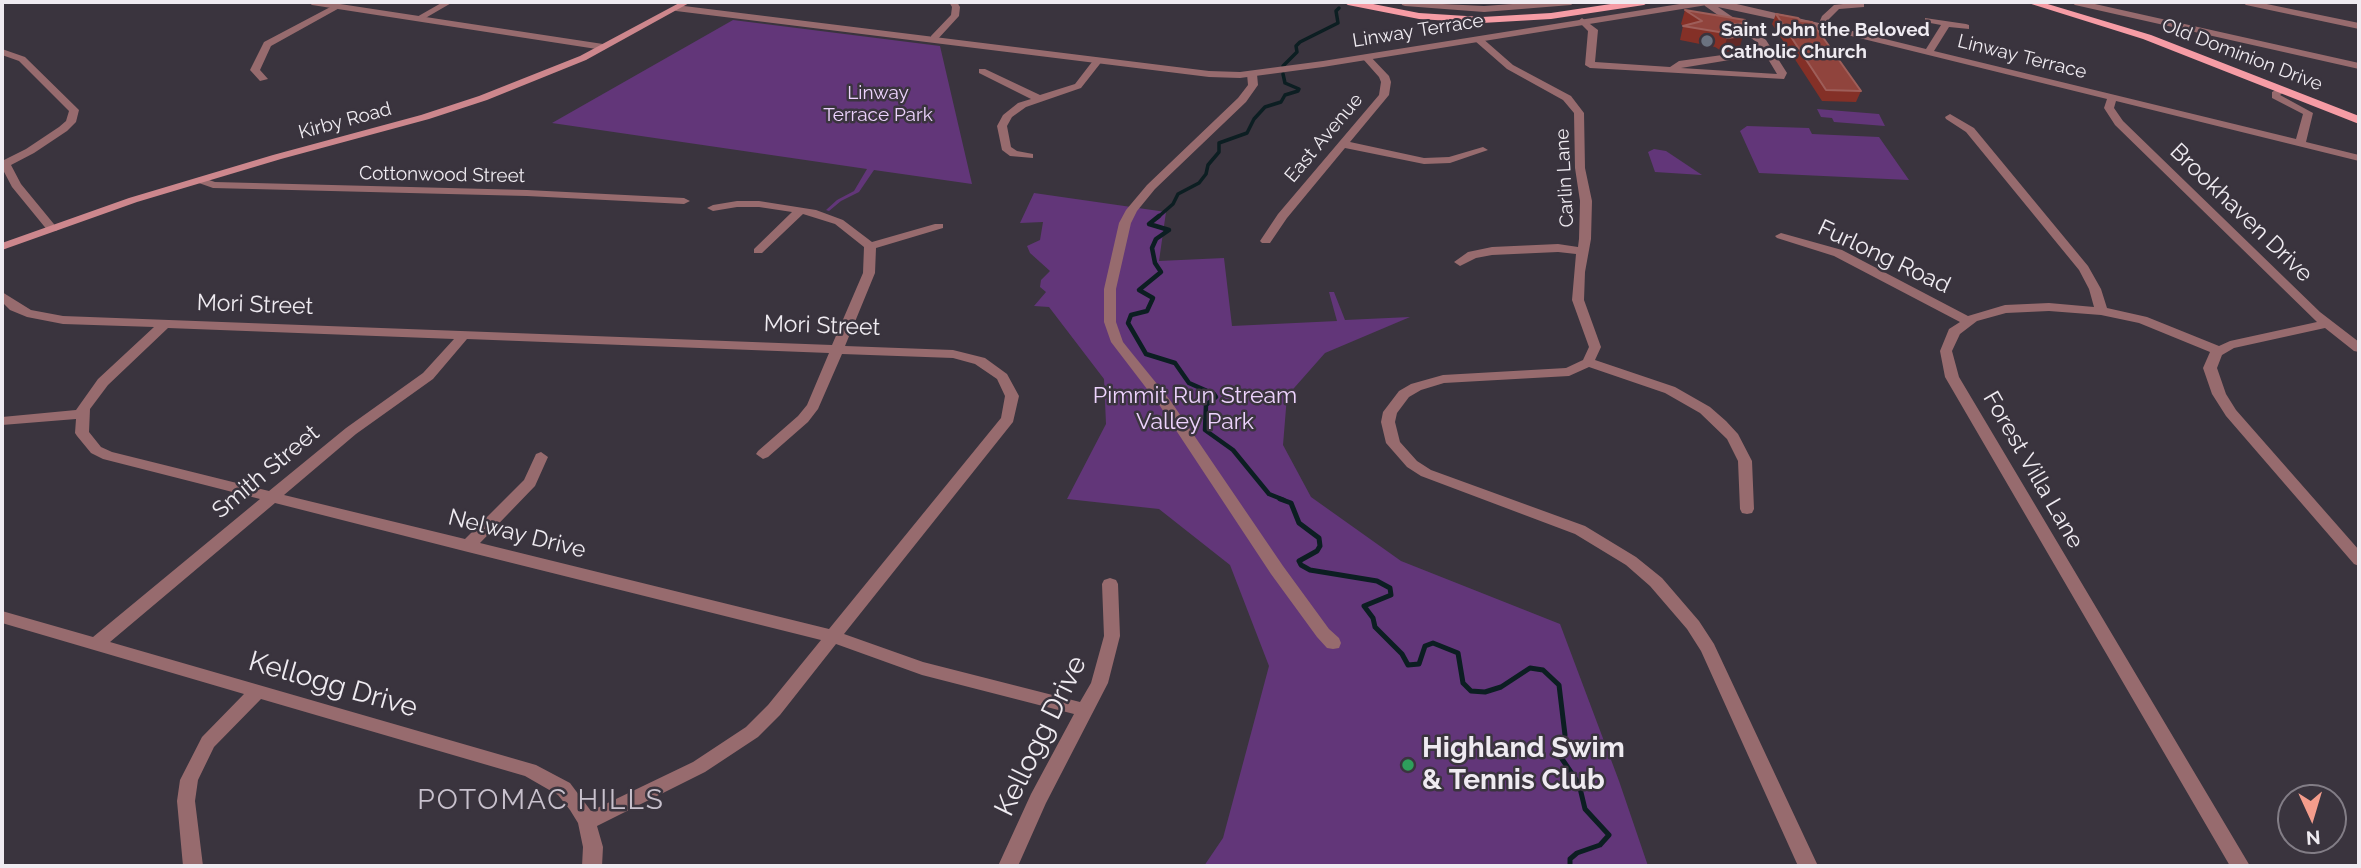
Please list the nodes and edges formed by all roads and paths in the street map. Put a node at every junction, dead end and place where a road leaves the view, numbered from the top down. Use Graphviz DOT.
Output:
graph roads {
  1 [pos="312,2"];
  2 [pos="449,2"];
  3 [pos="687,2"];
  4 [pos="956,2"];
  5 [pos="1348,2"];
  6 [pos="1571,2"];
  7 [pos="1644,2"];
  8 [pos="1707,2"];
  9 [pos="2030,2"];
  10 [pos="2075,2"];
  11 [pos="2246,2"];
  12 [pos="1405,3"];
  13 [pos="1861,5"];
  14 [pos="339,6"];
  15 [pos="676,8"];
  16 [pos="419,18"];
  17 [pos="1928,20"];
  18 [pos="1582,21"];
  19 [pos="1946,25"];
  20 [pos="2359,26"];
  21 [pos="1823,27"];
  22 [pos="1966,27"];
  23 [pos="934,38"];
  24 [pos="1478,39"];
  25 [pos="1763,42"];
  26 [pos="603,47"];
  27 [pos="2,52"];
  28 [pos="1929,52"];
  29 [pos="1366,57"];
  30 [pos="1098,60"];
  31 [pos="2359,66"];
  32 [pos="982,71"];
  33 [pos="1672,71"];
  34 [pos="1252,74"];
  35 [pos="263,79"];
  36 [pos="2281,89"];
  37 [pos="2112,98"];
  38 [pos="1040,99"];
  39 [pos="1950,117"];
  40 [pos="2359,120"];
  41 [pos="2300,143"];
  42 [pos="1343,144"];
  43 [pos="1483,150"];
  44 [pos="1029,156"];
  45 [pos="2359,158"];
  46 [pos="3,164"];
  47 [pos="200,180"];
  48 [pos="684,201"];
  49 [pos="713,208"];
  50 [pos="801,210"];
  51 [pos="939,226"];
  52 [pos="52,229"];
  53 [pos="1781,236"];
  54 [pos="1266,241"];
  55 [pos="870,246"];
  56 [pos="2,247"];
  57 [pos="758,251"];
  58 [pos="1584,251"];
  59 [pos="1460,262"];
  60 [pos="2,296"];
  61 [pos="2101,311"];
  62 [pos="1968,321"];
  63 [pos="165,324"];
  64 [pos="2327,324"];
  65 [pos="464,335"];
  66 [pos="2359,348"];
  67 [pos="837,349"];
  68 [pos="2219,351"];
  69 [pos="1588,362"];
  70 [pos="82,414"];
  71 [pos="2,421"];
  72 [pos="763,454"];
  73 [pos="541,457"];
  74 [pos="271,497"];
  75 [pos="1747,509"];
  76 [pos="468,545"];
  77 [pos="2359,561"];
  78 [pos="1110,584"];
  79 [pos="2,617"];
  80 [pos="834,637"];
  81 [pos="1333,643"];
  82 [pos="96,645"];
  83 [pos="258,691"];
  84 [pos="1085,710"];
  85 [pos="587,822"];
  86 [pos="192,866"];
  87 [pos="592,866"];
  88 [pos="1008,866"];
  89 [pos="1808,866"];
  90 [pos="2240,866"];
  1 -- 14 [label="street"];
  2 -- 16 [label="street"];
  3 -- 15 [label="main road, Kirby Road"];
  4 -- 23 [label="street"];
  5 -- 7 [label="main road"];
  6 -- 12 [label="street"];
  8 -- 18 [label="street, Linway Terrace"];
  8 -- 21 [label="street, Linway Terrace"];
  8 -- 25 [label="street"];
  9 -- 36 [label="main road, Old Dominion Drive"];
  10 -- 31 [label="street"];
  11 -- 20 [label="street"];
  13 -- 21 [label="street"];
  14 -- 16 [label="street"];
  14 -- 35 [label="street"];
  15 -- 23 [label="street, Linway Terrace"];
  15 -- 26 [label="main road, Kirby Road"];
  16 -- 26 [label="street"];
  17 -- 19 [label="street"];
  18 -- 24 [label="street, Linway Terrace"];
  18 -- 33 [label="street"];
  19 -- 22 [label="street"];
  19 -- 28 [label="street"];
  21 -- 28 [label="street, Linway Terrace"];
  23 -- 30 [label="street, Linway Terrace"];
  24 -- 29 [label="street, Linway Terrace"];
  24 -- 58 [label="street, Carlin Lane"];
  25 -- 33 [label="street"];
  25 -- 33 [label="street"];
  26 -- 47 [label="main road, Kirby Road"];
  27 -- 46 [label="street"];
  28 -- 37 [label="street, Linway Terrace"];
  29 -- 34 [label="street, Linway Terrace"];
  29 -- 42 [label="street, East Avenue"];
  30 -- 34 [label="street, Linway Terrace"];
  30 -- 38 [label="street"];
  32 -- 38 [label="street"];
  34 -- 81 [label="street"];
  36 -- 40 [label="main road, Old Dominion Drive"];
  36 -- 41 [label="street"];
  37 -- 41 [label="street, Linway Terrace"];
  37 -- 64 [label="street, Brookhaven Drive"];
  38 -- 44 [label="street"];
  39 -- 61 [label="street"];
  41 -- 45 [label="street, Linway Terrace"];
  42 -- 43 [label="street"];
  42 -- 54 [label="street, East Avenue"];
  46 -- 52 [label="street"];
  47 -- 48 [label="street, Cottonwood Street"];
  47 -- 52 [label="main road, Kirby Road"];
  49 -- 50 [label="street"];
  50 -- 55 [label="street"];
  50 -- 57 [label="street"];
  51 -- 55 [label="street"];
  52 -- 56 [label="main road, Kirby Road"];
  53 -- 62 [label="street, Furlong Road"];
  55 -- 67 [label="street"];
  58 -- 59 [label="street"];
  58 -- 69 [label="street, Carlin Lane"];
  60 -- 63 [label="street, Mori Street"];
  61 -- 62 [label="street"];
  61 -- 68 [label="street"];
  62 -- 90 [label="street, Forest Villa Lane"];
  63 -- 65 [label="street, Mori Street"];
  63 -- 70 [label="street"];
  64 -- 66 [label="street, Brookhaven Drive"];
  64 -- 68 [label="street"];
  65 -- 67 [label="street, Mori Street"];
  65 -- 74 [label="street, Smith Street"];
  67 -- 72 [label="street"];
  67 -- 80 [label="street, Mori Street"];
  68 -- 77 [label="street"];
  69 -- 75 [label="street"];
  69 -- 89 [label="street"];
  70 -- 71 [label="street"];
  70 -- 74 [label="street, Nelway Drive"];
  73 -- 76 [label="street"];
  74 -- 76 [label="street, Nelway Drive"];
  74 -- 82 [label="street, Smith Street"];
  76 -- 80 [label="street, Nelway Drive"];
  78 -- 84 [label="street, Kellogg Drive"];
  79 -- 82 [label="street, Kellogg Drive"];
  80 -- 84 [label="street, Nelway Drive"];
  80 -- 85 [label="street, Mori Street"];
  82 -- 83 [label="street, Kellogg Drive"];
  83 -- 85 [label="street, Kellogg Drive"];
  83 -- 86 [label="street"];
  84 -- 88 [label="street, Kellogg Drive"];
  85 -- 87 [label="street, Kellogg Drive"];
}
